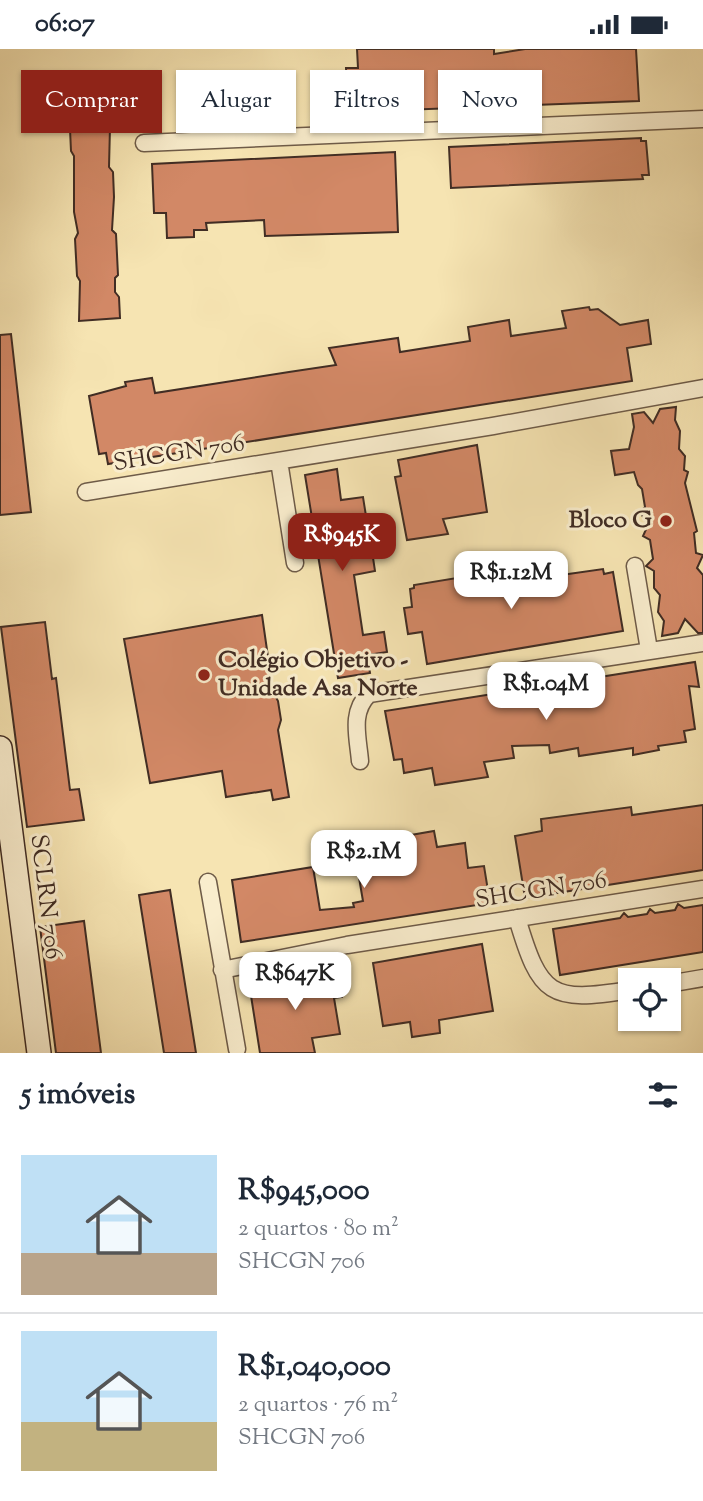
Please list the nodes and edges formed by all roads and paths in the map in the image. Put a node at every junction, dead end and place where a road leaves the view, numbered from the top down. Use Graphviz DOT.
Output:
graph roads {
  1 [pos="703,119"];
  2 [pos="144,143"];
  3 [pos="703,388"];
  4 [pos="279,461"];
  5 [pos="86,492"];
  6 [pos="295,563"];
  7 [pos="635,566"];
  8 [pos="703,643"];
  9 [pos="649,650"];
  10 [pos="0,748"];
  11 [pos="360,761"];
  12 [pos="208,882"];
  13 [pos="703,889"];
  14 [pos="517,918"];
  15 [pos="222,969"];
  16 [pos="703,978"];
  17 [pos="681,982"];
  18 [pos="618,992"];
  19 [pos="237,1049"];
  20 [pos="39,1053"];
  1 -- 2 [label="street"];
  3 -- 4 [label="street, SHCGN 706"];
  4 -- 5 [label="street, SHCGN 706"];
  4 -- 6 [label="street, SHCGN 706"];
  7 -- 9 [label="street"];
  8 -- 9 [label="street"];
  9 -- 11 [label="street"];
  10 -- 20 [label="street, SCLRN 706"];
  12 -- 15 [label="street"];
  13 -- 14 [label="street, SHCGN 706"];
  14 -- 15 [label="street, SHCGN 706"];
  14 -- 18 [label="street"];
  15 -- 19 [label="street"];
  16 -- 17 [label="street"];
}
